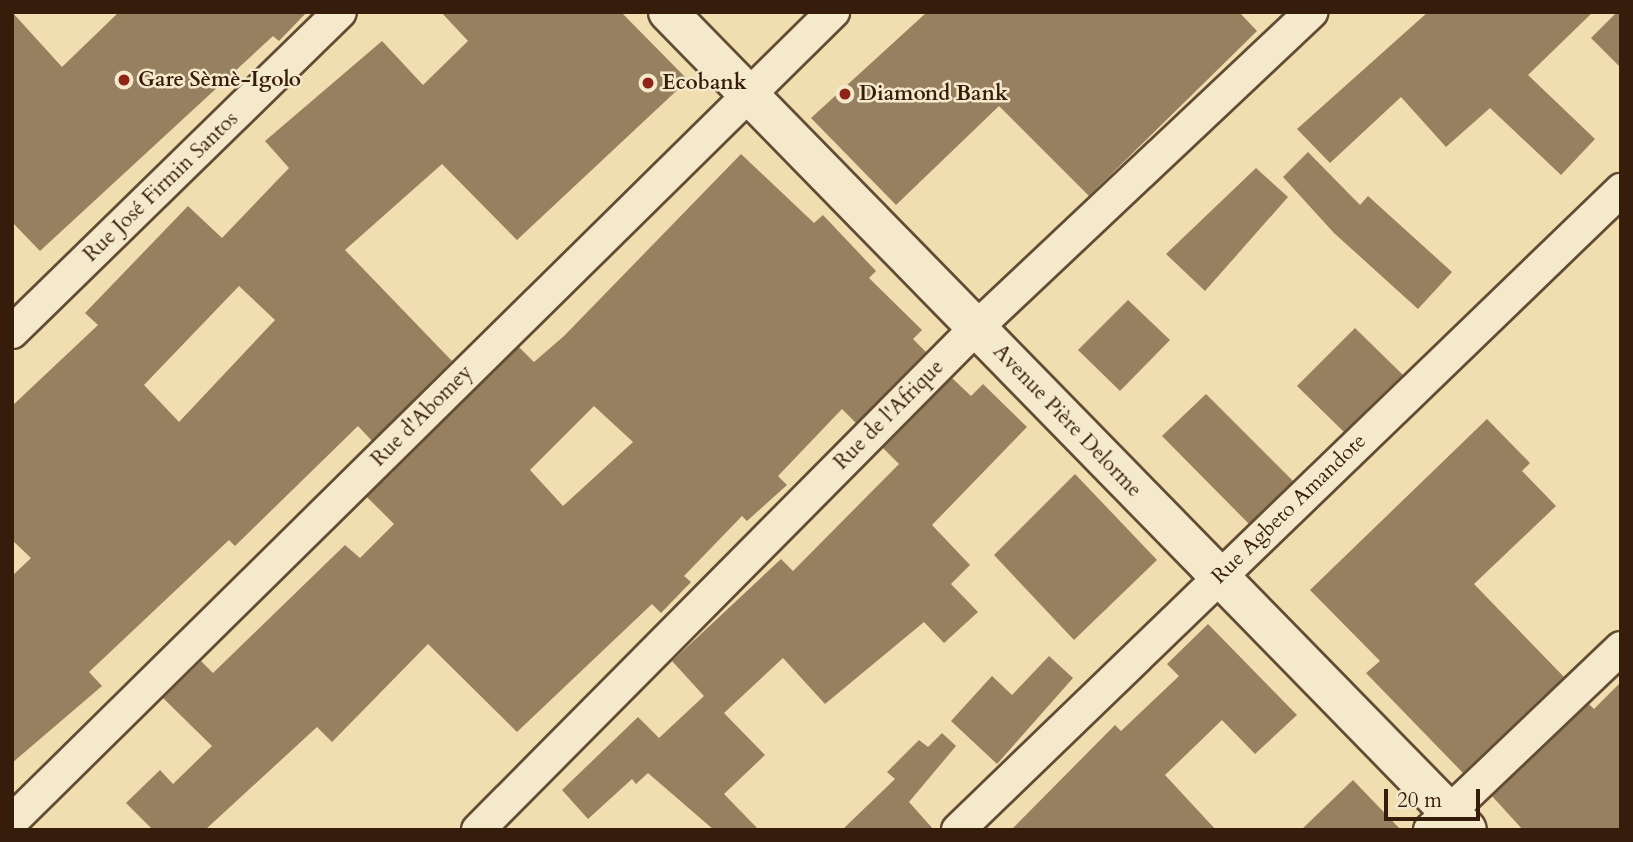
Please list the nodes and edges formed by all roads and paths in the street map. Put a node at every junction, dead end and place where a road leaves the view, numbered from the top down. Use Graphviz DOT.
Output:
graph roads {
  1 [pos="340,12"];
  2 [pos="668,12"];
  3 [pos="833,12"];
  4 [pos="1311,12"];
  5 [pos="748,94"];
  6 [pos="1621,190"];
  7 [pos="976,328"];
  8 [pos="12,332"];
  9 [pos="1219,576"];
  10 [pos="1621,648"];
  11 [pos="12,821"];
  12 [pos="1449,823"];
  13 [pos="478,830"];
  14 [pos="958,830"];
  1 -- 8 [label="street, Rue José Firmin Santos"];
  2 -- 5 [label="main road, Avenue Pière Delorme"];
  3 -- 5 [label="street, Rue d'Abomey"];
  4 -- 7 [label="street, Rue de l'Afrique"];
  5 -- 7 [label="main road, Avenue Pière Delorme"];
  5 -- 11 [label="street, Rue d'Abomey"];
  6 -- 9 [label="street, Rue Agbeto Amandote"];
  7 -- 9 [label="main road, Avenue Pière Delorme"];
  7 -- 13 [label="street, Rue de l'Afrique"];
  9 -- 12 [label="main road, Avenue Pière Delorme"];
  9 -- 14 [label="street, Rue Agbeto Amandote"];
  10 -- 12 [label="street"];
}
